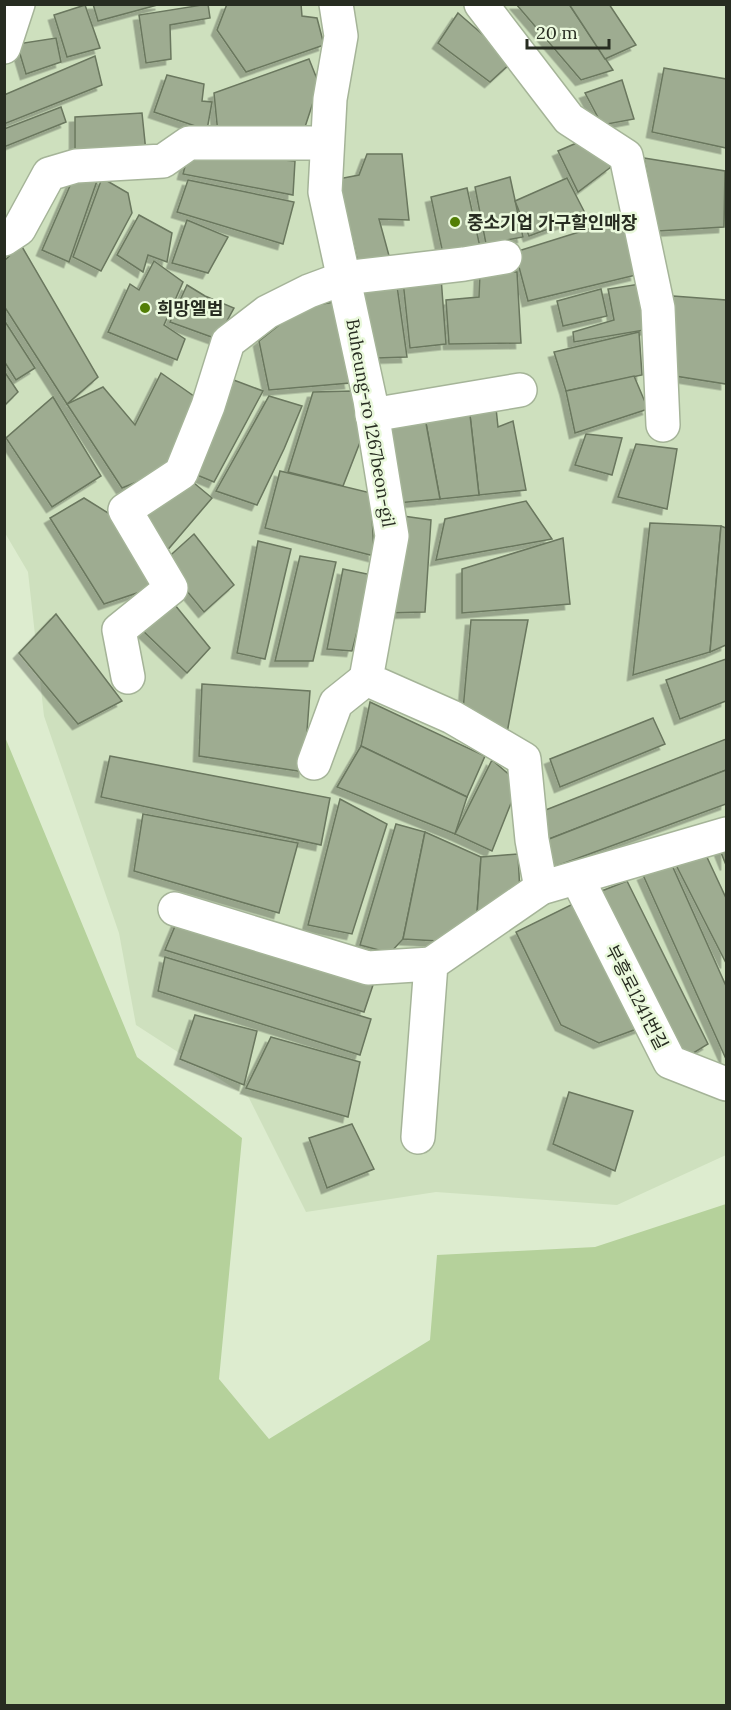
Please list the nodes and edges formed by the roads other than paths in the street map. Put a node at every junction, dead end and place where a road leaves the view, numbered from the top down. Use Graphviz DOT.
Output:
graph roads {
  1 [pos="18,4"];
  2 [pos="336,4"];
  3 [pos="481,4"];
  4 [pos="4,47"];
  5 [pos="327,143"];
  6 [pos="4,239"];
  7 [pos="505,257"];
  8 [pos="344,279"];
  9 [pos="520,390"];
  10 [pos="372,415"];
  11 [pos="663,425"];
  12 [pos="128,677"];
  13 [pos="366,680"];
  14 [pos="314,763"];
  15 [pos="726,834"];
  16 [pos="577,878"];
  17 [pos="541,888"];
  18 [pos="175,909"];
  19 [pos="432,964"];
  20 [pos="726,1084"];
  21 [pos="418,1137"];
  1 -- 4 [label="lane"];
  2 -- 5 [label="lane, Buheung-ro 1267beon-gil"];
  3 -- 11 [label="lane"];
  5 -- 6 [label="lane"];
  5 -- 8 [label="lane, Buheung-ro 1267beon-gil"];
  7 -- 8 [label="lane"];
  8 -- 10 [label="lane, Buheung-ro 1267beon-gil"];
  8 -- 12 [label="lane"];
  9 -- 10 [label="lane"];
  10 -- 13 [label="lane, Buheung-ro 1267beon-gil"];
  13 -- 14 [label="lane"];
  13 -- 17 [label="lane"];
  15 -- 16 [label="lane"];
  16 -- 17 [label="lane"];
  16 -- 20 [label="lane, 부흥로1241번길"];
  17 -- 19 [label="lane"];
  18 -- 19 [label="lane"];
  19 -- 21 [label="lane"];
}
